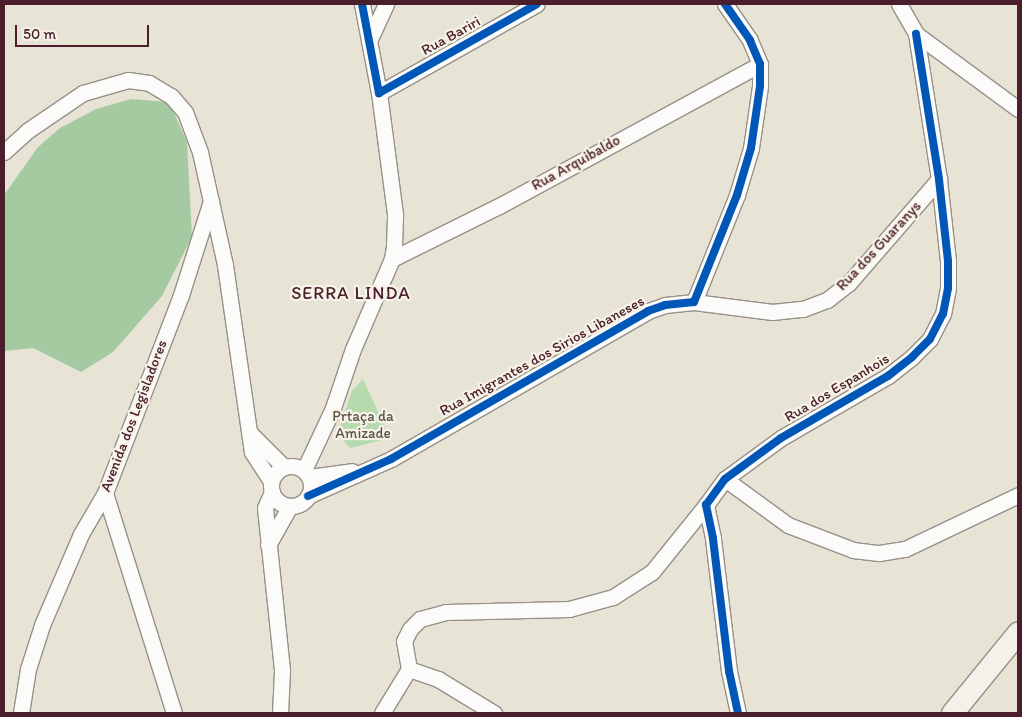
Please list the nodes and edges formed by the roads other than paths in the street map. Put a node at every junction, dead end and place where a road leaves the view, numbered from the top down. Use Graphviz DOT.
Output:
graph roads {
  1 [pos="362,4"];
  2 [pos="386,4"];
  3 [pos="537,4"];
  4 [pos="725,4"];
  5 [pos="898,4"];
  6 [pos="916,34"];
  7 [pos="369,41"];
  8 [pos="760,64"];
  9 [pos="379,93"];
  10 [pos="1018,109"];
  11 [pos="4,152"];
  12 [pos="939,179"];
  13 [pos="212,201"];
  14 [pos="392,259"];
  15 [pos="694,302"];
  16 [pos="249,432"];
  17 [pos="370,469"];
  18 [pos="297,470"];
  19 [pos="725,479"];
  20 [pos="271,486"];
  21 [pos="105,493"];
  22 [pos="1018,495"];
  23 [pos="308,496"];
  24 [pos="706,505"];
  25 [pos="290,506"];
  26 [pos="268,544"];
  27 [pos="1018,632"];
  28 [pos="409,669"];
  29 [pos="21,713"];
  30 [pos="174,713"];
  31 [pos="280,713"];
  32 [pos="382,713"];
  33 [pos="494,713"];
  34 [pos="738,713"];
  35 [pos="952,713"];
  1 -- 7 [label="street"];
  2 -- 7 [label="street"];
  3 -- 9 [label="street, Rua Bariri"];
  4 -- 8 [label="street"];
  5 -- 6 [label="street"];
  6 -- 10 [label="street"];
  6 -- 12 [label="street, Rua dos Espanhois"];
  7 -- 9 [label="street"];
  8 -- 14 [label="street, Rua Arquibaldo"];
  8 -- 15 [label="street"];
  9 -- 14 [label="street"];
  11 -- 13 [label="street"];
  12 -- 15 [label="street, Rua dos Guaranys"];
  12 -- 19 [label="street, Rua dos Espanhois"];
  13 -- 16 [label="street"];
  13 -- 21 [label="street, Avenida dos Legisladores"];
  14 -- 18 [label="street"];
  15 -- 17 [label="street, Rua Imigrantes dos Sirios Libaneses"];
  16 -- 18 [label="street"];
  16 -- 20 [label="street"];
  17 -- 18 [label="street, Rua Imigrantes dos Sirios Libaneses"];
  17 -- 23 [label="street, Rua Imigrantes dos Sirios Libaneses"];
  18 -- 20 [label="street"];
  18 -- 23 [label="street"];
  19 -- 22 [label="street"];
  19 -- 24 [label="street, Rua dos Espanhois"];
  20 -- 25 [label="street"];
  20 -- 26 [label="street"];
  21 -- 29 [label="street, Avenida dos Legisladores"];
  21 -- 30 [label="street"];
  23 -- 25 [label="street"];
  24 -- 28 [label="street, Rua dos Espanhois"];
  24 -- 34 [label="street"];
  25 -- 26 [label="street"];
  26 -- 31 [label="street"];
  27 -- 35 [label="main road"];
  28 -- 32 [label="street"];
  28 -- 33 [label="street"];
}
